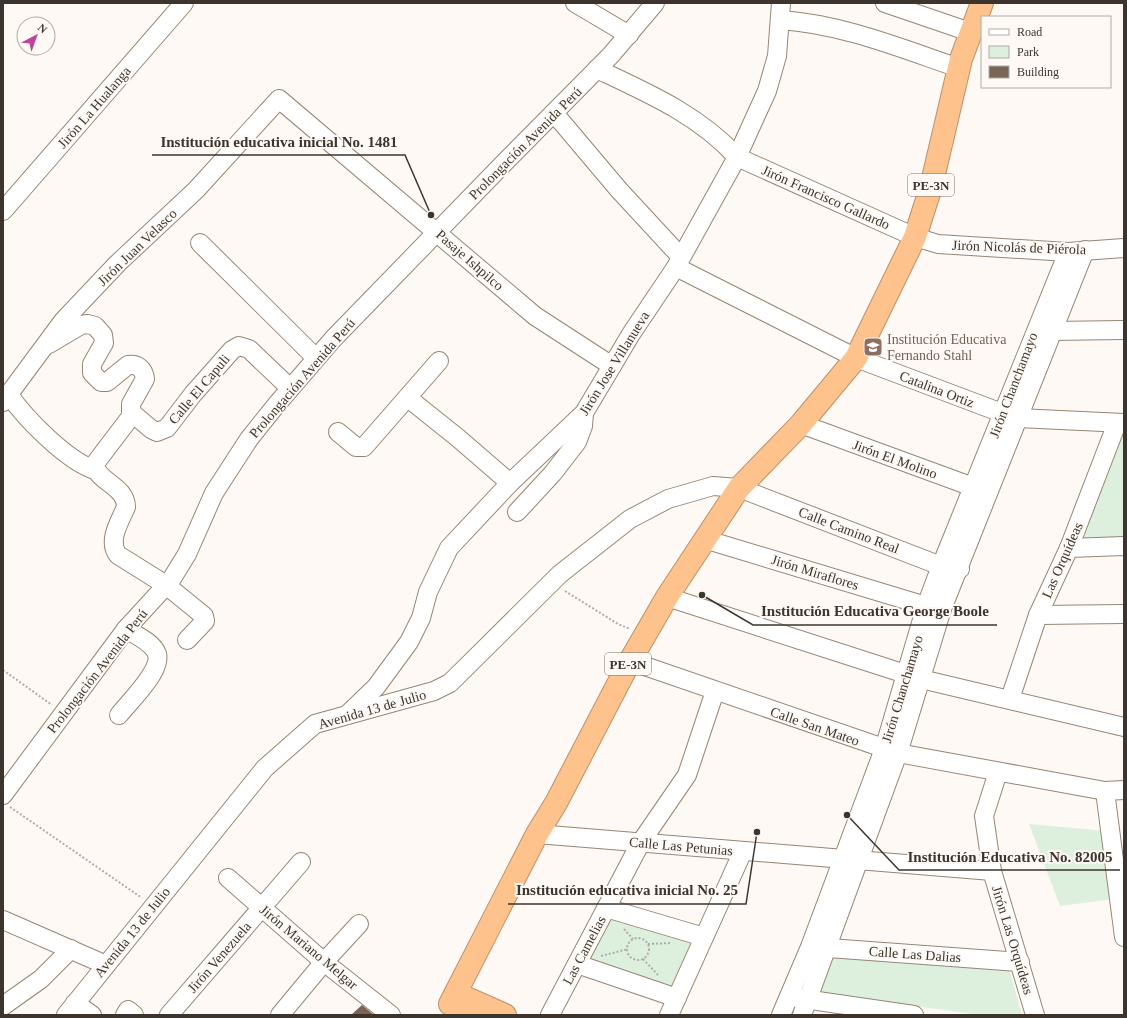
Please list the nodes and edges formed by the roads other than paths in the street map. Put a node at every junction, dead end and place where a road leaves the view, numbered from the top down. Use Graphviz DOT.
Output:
graph roads {
  1 [pos="184,3"];
  2 [pos="574,3"];
  3 [pos="655,3"];
  4 [pos="885,3"];
  5 [pos="982,3"];
  6 [pos="781,12"];
  7 [pos="970,32"];
  8 [pos="629,34"];
  9 [pos="959,68"];
  10 [pos="597,70"];
  11 [pos="279,100"];
  12 [pos="554,113"];
  13 [pos="737,158"];
  14 [pos="3,210"];
  15 [pos="438,233"];
  16 [pos="915,237"];
  17 [pos="200,243"];
  18 [pos="1124,248"];
  19 [pos="1076,251"];
  20 [pos="678,262"];
  21 [pos="1124,330"];
  22 [pos="1051,331"];
  23 [pos="42,349"];
  24 [pos="316,358"];
  25 [pos="856,358"];
  26 [pos="439,361"];
  27 [pos="612,366"];
  28 [pos="290,388"];
  29 [pos="6,398"];
  30 [pos="408,398"];
  31 [pos="584,413"];
  32 [pos="132,415"];
  33 [pos="1010,416"];
  34 [pos="1120,423"];
  35 [pos="801,424"];
  36 [pos="338,432"];
  37 [pos="95,470"];
  38 [pos="510,483"];
  39 [pos="739,488"];
  40 [pos="981,490"];
  41 [pos="518,512"];
  42 [pos="704,539"];
  43 [pos="1124,546"];
  44 [pos="1068,548"];
  45 [pos="941,566"];
  46 [pos="960,569"];
  47 [pos="166,585"];
  48 [pos="667,597"];
  49 [pos="926,606"];
  50 [pos="1038,614"];
  51 [pos="1124,614"];
  52 [pos="126,629"];
  53 [pos="187,640"];
  54 [pos="630,661"];
  55 [pos="913,677"];
  56 [pos="714,691"];
  57 [pos="1010,699"];
  58 [pos="119,715"];
  59 [pos="345,716"];
  60 [pos="1124,727"];
  61 [pos="891,751"];
  62 [pos="998,772"];
  63 [pos="1124,790"];
  64 [pos="1105,791"];
  65 [pos="6,800"];
  66 [pos="537,834"];
  67 [pos="641,842"];
  68 [pos="743,851"];
  69 [pos="851,859"];
  70 [pos="301,862"];
  71 [pos="992,871"];
  72 [pos="228,878"];
  73 [pos="1121,888"];
  74 [pos="262,908"];
  75 [pos="606,908"];
  76 [pos="3,920"];
  77 [pos="359,924"];
  78 [pos="704,937"];
  79 [pos="1124,937"];
  80 [pos="819,948"];
  81 [pos="71,949"];
  82 [pos="324,962"];
  83 [pos="578,962"];
  84 [pos="1020,962"];
  85 [pos="106,965"];
  86 [pos="789,996"];
  87 [pos="454,997"];
  88 [pos="677,998"];
  89 [pos="3,1006"];
  90 [pos="805,1008"];
  91 [pos="70,1009"];
  92 [pos="491,1014"];
  93 [pos="92,1015"];
  94 [pos="125,1015"];
  95 [pos="134,1015"];
  96 [pos="169,1015"];
  97 [pos="280,1015"];
  98 [pos="392,1015"];
  99 [pos="550,1015"];
  100 [pos="669,1015"];
  101 [pos="781,1015"];
  102 [pos="914,1015"];
  103 [pos="1035,1015"];
  1 -- 14 [label="street, Jirón La Hualanga"];
  2 -- 8 [label="street"];
  3 -- 8 [label="street, Prolongación Avenida Perú"];
  4 -- 7 [label="street"];
  5 -- 7 [label="highway, PE-3N"];
  6 -- 9 [label="street"];
  6 -- 13 [label="street, Jirón Jose Villanueva"];
  7 -- 9 [label="highway, PE-3N"];
  8 -- 10 [label="street, Prolongación Avenida Perú"];
  9 -- 16 [label="highway, PE-3N"];
  10 -- 12 [label="street, Prolongación Avenida Perú"];
  10 -- 13 [label="street"];
  11 -- 15 [label="street, Pasaje Ishpilco"];
  11 -- 23 [label="street, Jirón Juan Velasco"];
  12 -- 15 [label="street, Prolongación Avenida Perú"];
  12 -- 20 [label="street"];
  13 -- 16 [label="street, Jirón Francisco Gallardo"];
  13 -- 20 [label="street, Jirón Jose Villanueva"];
  15 -- 24 [label="street, Prolongación Avenida Perú"];
  15 -- 27 [label="street, Pasaje Ishpilco"];
  16 -- 19 [label="street, Jirón Nicolás de Piérola"];
  16 -- 25 [label="highway, PE-3N"];
  17 -- 24 [label="street"];
  18 -- 19 [label="street, Jirón Nicolás de Piérola"];
  19 -- 22 [label="street, Jirón Chanchamayo"];
  19 -- 33 [label="street, Jirón Chanchamayo"];
  20 -- 25 [label="street, Catalina Ortiz"];
  20 -- 27 [label="street, Jirón Jose Villanueva"];
  21 -- 22 [label="street"];
  22 -- 33 [label="street, Jirón Chanchamayo"];
  23 -- 29 [label="street, Jirón Juan Velasco"];
  23 -- 32 [label="street"];
  24 -- 28 [label="street, Prolongación Avenida Perú"];
  25 -- 33 [label="street, Catalina Ortiz"];
  25 -- 35 [label="highway, PE-3N"];
  26 -- 30 [label="street"];
  27 -- 31 [label="street, Jirón Jose Villanueva"];
  28 -- 32 [label="street, Calle El Capuli"];
  28 -- 47 [label="street, Prolongación Avenida Perú"];
  29 -- 37 [label="street"];
  30 -- 36 [label="street"];
  30 -- 38 [label="street"];
  31 -- 38 [label="street, Jirón Jose Villanueva"];
  31 -- 41 [label="street"];
  32 -- 37 [label="street"];
  33 -- 34 [label="street, Catalina Ortiz"];
  33 -- 40 [label="street, Jirón Chanchamayo"];
  34 -- 44 [label="street, Las Orquídeas"];
  35 -- 39 [label="highway, PE-3N"];
  35 -- 40 [label="street, Jirón El Molino"];
  37 -- 47 [label="street"];
  38 -- 59 [label="street, Jirón Jose Villanueva"];
  39 -- 42 [label="highway, PE-3N"];
  39 -- 45 [label="street, Calle Camino Real"];
  39 -- 59 [label="street, Avenida 13 de Julio"];
  40 -- 45 [label="street, Jirón Chanchamayo"];
  40 -- 46 [label="street, Jirón Chanchamayo"];
  42 -- 48 [label="highway, PE-3N"];
  42 -- 49 [label="street, Jirón Miraflores"];
  43 -- 44 [label="street"];
  44 -- 50 [label="street, Las Orquídeas"];
  45 -- 46 [label="street, Calle Camino Real"];
  45 -- 49 [label="street, Jirón Chanchamayo"];
  46 -- 55 [label="street, Jirón Chanchamayo"];
  47 -- 52 [label="street, Prolongación Avenida Perú"];
  47 -- 53 [label="street"];
  48 -- 54 [label="highway, PE-3N"];
  48 -- 55 [label="street"];
  49 -- 55 [label="street, Jirón Chanchamayo"];
  50 -- 51 [label="street"];
  50 -- 57 [label="street, Las Orquídeas"];
  52 -- 58 [label="street"];
  52 -- 65 [label="street, Prolongación Avenida Perú"];
  54 -- 56 [label="street, Calle San Mateo"];
  54 -- 66 [label="highway, PE-3N"];
  55 -- 57 [label="street"];
  55 -- 61 [label="street, Jirón Chanchamayo"];
  56 -- 61 [label="street, Calle San Mateo"];
  56 -- 67 [label="street, Las Camelias"];
  57 -- 60 [label="street"];
  59 -- 85 [label="street, Avenida 13 de Julio"];
  61 -- 62 [label="street, Calle San Mateo"];
  61 -- 69 [label="street, Jirón Chanchamayo"];
  62 -- 64 [label="street, Calle San Mateo"];
  62 -- 71 [label="street, Jirón Las Orquídeas"];
  63 -- 64 [label="street, Calle San Mateo"];
  64 -- 73 [label="street"];
  66 -- 67 [label="street, Calle Las Petunias"];
  66 -- 87 [label="highway, PE-3N"];
  67 -- 68 [label="street, Calle Las Petunias"];
  67 -- 75 [label="street, Las Camelias"];
  68 -- 69 [label="street, Calle Las Petunias"];
  68 -- 78 [label="street"];
  69 -- 71 [label="street, Calle Las Petunias"];
  69 -- 80 [label="street, Jirón Chanchamayo"];
  70 -- 74 [label="street, Jirón Venezuela"];
  71 -- 84 [label="street, Jirón Las Orquídeas"];
  72 -- 74 [label="street, Jirón Mariano Melgar"];
  73 -- 79 [label="street"];
  74 -- 82 [label="street, Jirón Mariano Melgar"];
  74 -- 96 [label="street, Jirón Venezuela"];
  75 -- 78 [label="street"];
  75 -- 83 [label="street, Las Camelias"];
  76 -- 81 [label="street"];
  77 -- 82 [label="street"];
  78 -- 88 [label="street"];
  80 -- 84 [label="street, Calle Las Dalias"];
  80 -- 86 [label="street, Jirón Chanchamayo"];
  80 -- 90 [label="street, Jirón Chanchamayo"];
  81 -- 85 [label="street"];
  81 -- 89 [label="street"];
  82 -- 97 [label="street"];
  82 -- 98 [label="street, Jirón Mariano Melgar"];
  83 -- 88 [label="street"];
  83 -- 99 [label="street, Las Camelias"];
  84 -- 103 [label="street, Jirón Las Orquídeas"];
  85 -- 91 [label="street, Avenida 13 de Julio"];
  86 -- 90 [label="street"];
  86 -- 101 [label="street, Jirón Chanchamayo"];
  87 -- 92 [label="highway"];
  87 -- 92 [label="highway"];
  88 -- 100 [label="street"];
  90 -- 102 [label="street"];
  91 -- 93 [label="street"];
  94 -- 95 [label="street"];
}
